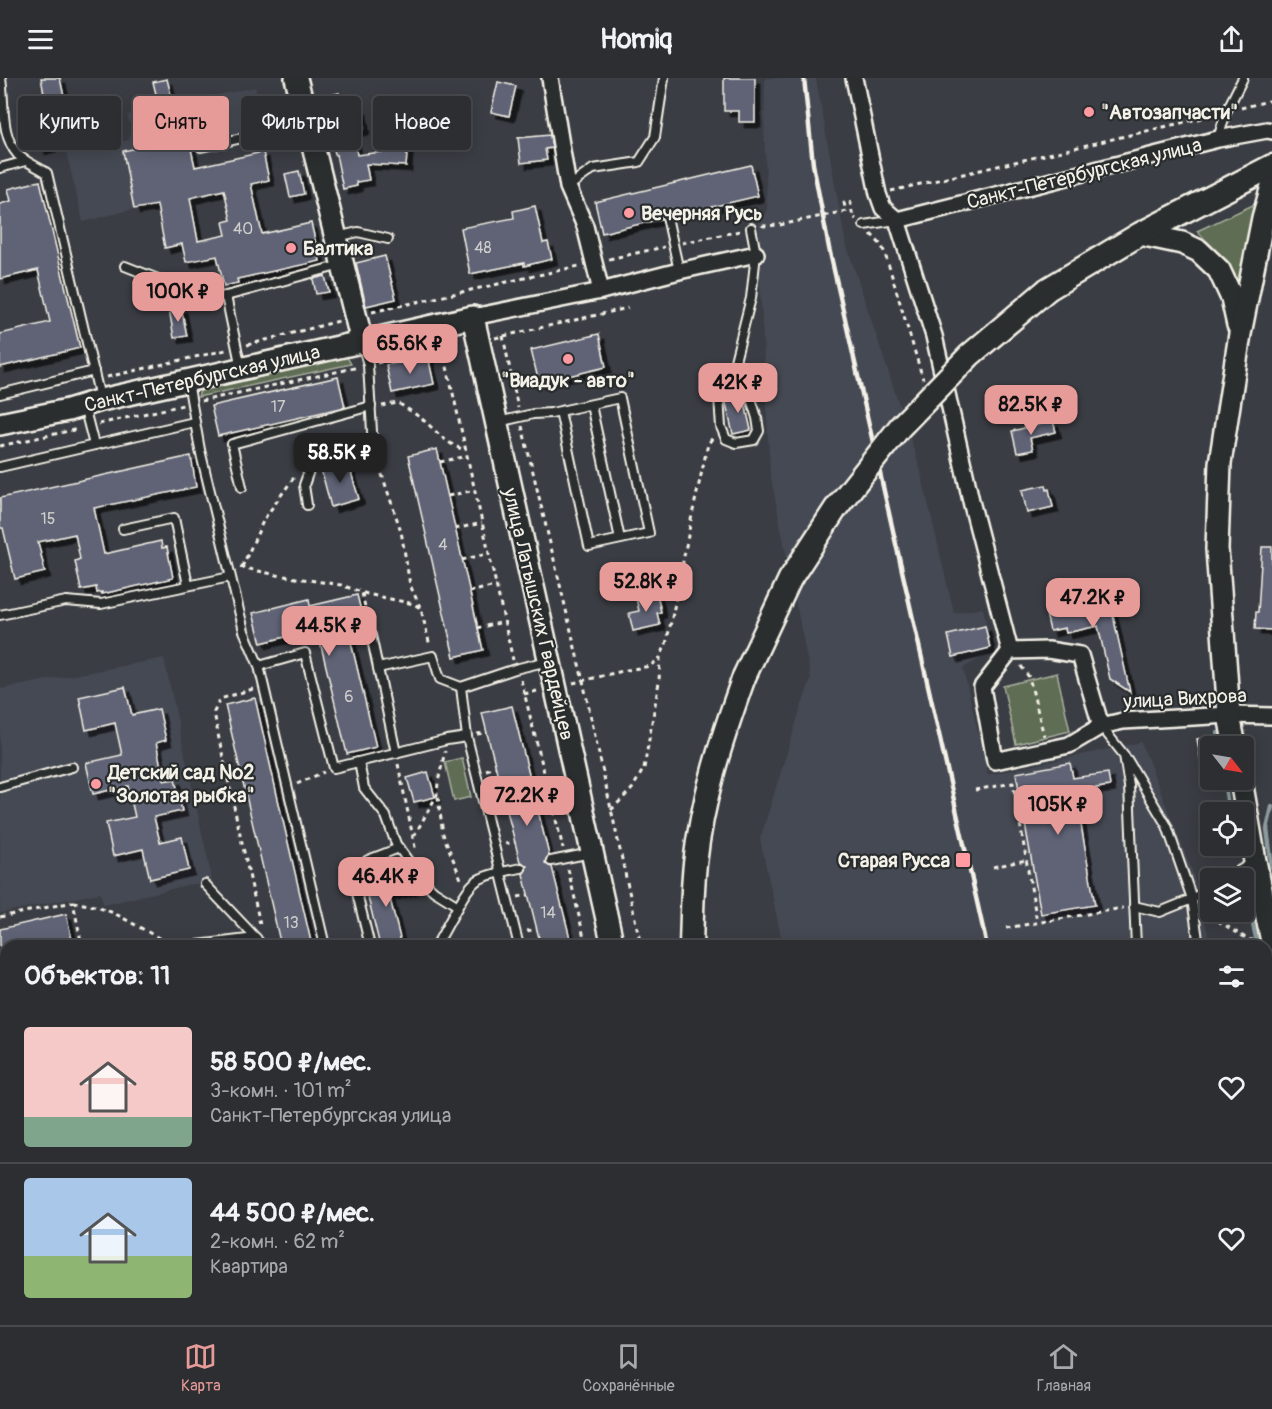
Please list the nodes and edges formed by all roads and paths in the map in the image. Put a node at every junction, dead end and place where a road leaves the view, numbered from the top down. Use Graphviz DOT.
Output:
graph roads {
  1 [pos="1,78"];
  2 [pos="296,78"];
  3 [pos="550,78"];
  4 [pos="664,78"];
  5 [pos="854,78"];
  6 [pos="1243,78"];
  7 [pos="301,96"];
  8 [pos="1272,100"];
  9 [pos="1226,112"];
  10 [pos="1272,131"];
  11 [pos="1218,139"];
  12 [pos="315,150"];
  13 [pos="26,161"];
  14 [pos="1272,166"];
  15 [pos="0,168"];
  16 [pos="1272,186"];
  17 [pos="568,187"];
  18 [pos="878,194"];
  19 [pos="667,217"];
  20 [pos="897,219"];
  21 [pos="864,225"];
  22 [pos="763,226"];
  23 [pos="752,228"];
  24 [pos="1140,234"];
  25 [pos="336,237"];
  26 [pos="388,239"];
  27 [pos="674,245"];
  28 [pos="756,254"];
  29 [pos="594,262"];
  30 [pos="343,265"];
  31 [pos="125,266"];
  32 [pos="680,271"];
  33 [pos="601,291"];
  34 [pos="226,296"];
  35 [pos="628,308"];
  36 [pos="356,316"];
  37 [pos="473,317"];
  38 [pos="1240,334"];
  39 [pos="504,336"];
  40 [pos="493,338"];
  41 [pos="362,342"];
  42 [pos="237,347"];
  43 [pos="451,347"];
  44 [pos="443,349"];
  45 [pos="368,365"];
  46 [pos="242,369"];
  47 [pos="733,369"];
  48 [pos="188,381"];
  49 [pos="925,386"];
  50 [pos="93,389"];
  51 [pos="0,394"];
  52 [pos="192,403"];
  53 [pos="591,405"];
  54 [pos="371,407"];
  55 [pos="560,411"];
  56 [pos="520,417"];
  57 [pos="194,422"];
  58 [pos="496,422"];
  59 [pos="0,424"];
  60 [pos="89,427"];
  61 [pos="721,427"];
  62 [pos="0,446"];
  63 [pos="94,446"];
  64 [pos="373,448"];
  65 [pos="466,450"];
  66 [pos="467,456"];
  67 [pos="440,462"];
  68 [pos="0,467"];
  69 [pos="310,468"];
  70 [pos="242,487"];
  71 [pos="475,490"];
  72 [pos="448,496"];
  73 [pos="307,505"];
  74 [pos="482,523"];
  75 [pos="123,529"];
  76 [pos="455,529"];
  77 [pos="620,539"];
  78 [pos="489,553"];
  79 [pos="462,560"];
  80 [pos="227,563"];
  81 [pos="242,567"];
  82 [pos="230,576"];
  83 [pos="188,585"];
  84 [pos="496,586"];
  85 [pos="469,592"];
  86 [pos="362,593"];
  87 [pos="421,609"];
  88 [pos="0,615"];
  89 [pos="504,621"];
  90 [pos="477,627"];
  91 [pos="370,635"];
  92 [pos="1010,651"];
  93 [pos="433,656"];
  94 [pos="660,658"];
  95 [pos="549,661"];
  96 [pos="259,666"];
  97 [pos="378,668"];
  98 [pos="514,669"];
  99 [pos="583,681"];
  100 [pos="572,683"];
  101 [pos="264,686"];
  102 [pos="461,687"];
  103 [pos="538,690"];
  104 [pos="524,694"];
  105 [pos="1229,715"];
  106 [pos="1272,716"];
  107 [pos="1101,726"];
  108 [pos="1233,736"];
  109 [pos="466,737"];
  110 [pos="447,740"];
  111 [pos="1047,749"];
  112 [pos="396,753"];
  113 [pos="1124,755"];
  114 [pos="358,762"];
  115 [pos="72,767"];
  116 [pos="334,768"];
  117 [pos="0,787"];
  118 [pos="288,787"];
  119 [pos="975,790"];
  120 [pos="1243,790"];
  121 [pos="438,795"];
  122 [pos="611,810"];
  123 [pos="413,837"];
  124 [pos="399,848"];
  125 [pos="592,853"];
  126 [pos="566,859"];
  127 [pos="1026,860"];
  128 [pos="551,861"];
  129 [pos="1255,861"];
  130 [pos="993,867"];
  131 [pos="522,868"];
  132 [pos="1243,868"];
  133 [pos="501,872"];
  134 [pos="422,880"];
  135 [pos="205,884"];
  136 [pos="465,892"];
  137 [pos="1200,894"];
  138 [pos="1192,898"];
  139 [pos="73,902"];
  140 [pos="458,906"];
  141 [pos="1134,906"];
  142 [pos="0,916"];
  143 [pos="1037,922"];
  144 [pos="1006,928"];
  145 [pos="256,938"];
  146 [pos="81,940"];
  147 [pos="162,940"];
  148 [pos="239,940"];
  149 [pos="324,940"];
  150 [pos="369,940"];
  151 [pos="439,940"];
  152 [pos="518,940"];
  153 [pos="585,940"];
  154 [pos="612,940"];
  155 [pos="640,940"];
  156 [pos="691,940"];
  157 [pos="1136,940"];
  158 [pos="1198,940"];
  159 [pos="1249,940"];
  160 [pos="1263,940"];
  1 -- 13 [label="lane"];
  2 -- 7 [label="street"];
  3 -- 17 [label="street"];
  4 -- 17 [label="lane"];
  5 -- 18 [label="street"];
  6 -- 9 [label="lane"];
  8 -- 9 [label="path"];
  9 -- 11 [label="lane"];
  9 -- 18 [label="path"];
  10 -- 11 [label="street, Санкт-Петербургская улица"];
  11 -- 20 [label="street, Санкт-Петербургская улица"];
  12 -- 25 [label="street"];
  13 -- 15 [label="lane"];
  13 -- 50 [label="lane"];
  14 -- 24 [label="main road"];
  16 -- 38 [label="street"];
  17 -- 29 [label="street"];
  18 -- 20 [label="street"];
  19 -- 27 [label="lane"];
  20 -- 21 [label="lane"];
  20 -- 92 [label="street"];
  21 -- 22 [label="path"];
  21 -- 49 [label="path"];
  23 -- 27 [label="path"];
  23 -- 28 [label="lane"];
  24 -- 38 [label="street"];
  24 -- 156 [label="main road, bridge"];
  25 -- 26 [label="lane"];
  25 -- 30 [label="street"];
  27 -- 29 [label="path"];
  27 -- 32 [label="lane"];
  28 -- 32 [label="street, Санкт-Петербургская улица"];
  28 -- 47 [label="lane"];
  29 -- 33 [label="street"];
  29 -- 36 [label="path"];
  30 -- 34 [label="lane"];
  30 -- 36 [label="street"];
  31 -- 34 [label="lane"];
  32 -- 33 [label="street, Санкт-Петербургская улица"];
  33 -- 37 [label="street, Санкт-Петербургская улица"];
  34 -- 42 [label="lane"];
  35 -- 39 [label="path"];
  36 -- 41 [label="street"];
  36 -- 42 [label="path"];
  37 -- 41 [label="street, Санкт-Петербургская улица"];
  37 -- 58 [label="street, улица Латышских Гвардейцев"];
  38 -- 105 [label="street"];
  39 -- 40 [label="path"];
  39 -- 56 [label="path"];
  41 -- 45 [label="lane"];
  41 -- 46 [label="street, Санкт-Петербургская улица"];
  42 -- 46 [label="lane"];
  42 -- 50 [label="path"];
  43 -- 44 [label="path"];
  44 -- 45 [label="path"];
  44 -- 65 [label="path"];
  45 -- 52 [label="path"];
  45 -- 54 [label="lane"];
  46 -- 48 [label="street, Санкт-Петербургская улица"];
  47 -- 61 [label="lane"];
  47 -- 61 [label="lane"];
  48 -- 50 [label="street, Санкт-Петербургская улица"];
  48 -- 52 [label="lane"];
  50 -- 51 [label="lane"];
  50 -- 59 [label="street, Санкт-Петербургская улица"];
  50 -- 60 [label="lane"];
  52 -- 57 [label="lane"];
  52 -- 60 [label="path"];
  53 -- 55 [label="lane"];
  53 -- 77 [label="lane"];
  53 -- 77 [label="lane"];
  54 -- 64 [label="lane"];
  54 -- 65 [label="path"];
  54 -- 70 [label="lane"];
  55 -- 56 [label="lane"];
  55 -- 77 [label="lane"];
  56 -- 58 [label="lane"];
  56 -- 99 [label="path"];
  57 -- 63 [label="lane"];
  57 -- 80 [label="lane"];
  58 -- 95 [label="street, улица Латышских Гвардейцев"];
  60 -- 62 [label="path"];
  60 -- 63 [label="lane"];
  61 -- 94 [label="path"];
  63 -- 68 [label="lane"];
  64 -- 69 [label="lane"];
  64 -- 87 [label="path"];
  65 -- 66 [label="path"];
  66 -- 67 [label="path"];
  66 -- 71 [label="path"];
  69 -- 73 [label="lane"];
  69 -- 81 [label="path"];
  71 -- 72 [label="path"];
  71 -- 74 [label="path"];
  74 -- 76 [label="path"];
  74 -- 78 [label="path"];
  75 -- 83 [label="lane"];
  78 -- 79 [label="path"];
  78 -- 84 [label="path"];
  80 -- 81 [label="path"];
  80 -- 82 [label="lane"];
  81 -- 86 [label="path"];
  82 -- 83 [label="lane"];
  82 -- 96 [label="lane"];
  83 -- 88 [label="lane"];
  84 -- 85 [label="path"];
  84 -- 89 [label="path"];
  86 -- 87 [label="path"];
  86 -- 91 [label="path"];
  87 -- 93 [label="path"];
  89 -- 90 [label="path"];
  89 -- 98 [label="path"];
  91 -- 97 [label="lane"];
  92 -- 107 [label="street"];
  92 -- 111 [label="path"];
  92 -- 111 [label="street"];
  93 -- 97 [label="lane"];
  93 -- 102 [label="lane"];
  94 -- 99 [label="path"];
  94 -- 122 [label="path"];
  95 -- 98 [label="lane"];
  95 -- 125 [label="street, улица Латышских Гвардейцев"];
  96 -- 101 [label="lane"];
  96 -- 116 [label="lane"];
  97 -- 112 [label="lane"];
  98 -- 102 [label="lane"];
  98 -- 104 [label="path"];
  99 -- 100 [label="path"];
  99 -- 122 [label="path"];
  101 -- 118 [label="lane"];
  101 -- 145 [label="path"];
  102 -- 109 [label="lane"];
  103 -- 104 [label="path"];
  104 -- 126 [label="path"];
  105 -- 106 [label="street, улица Вихрова"];
  105 -- 107 [label="street, улица Вихрова"];
  105 -- 108 [label="street"];
  107 -- 111 [label="street"];
  107 -- 113 [label="lane"];
  109 -- 110 [label="lane"];
  109 -- 133 [label="lane"];
  110 -- 112 [label="lane"];
  110 -- 121 [label="path"];
  112 -- 114 [label="lane"];
  112 -- 123 [label="path"];
  113 -- 138 [label="lane"];
  113 -- 141 [label="lane"];
  114 -- 116 [label="lane"];
  114 -- 124 [label="lane"];
  115 -- 117 [label="lane"];
  116 -- 118 [label="path"];
  118 -- 149 [label="lane"];
  119 -- 127 [label="path"];
  120 -- 129 [label="street"];
  121 -- 123 [label="path"];
  121 -- 136 [label="path"];
  122 -- 155 [label="path"];
  123 -- 134 [label="path"];
  124 -- 134 [label="lane"];
  124 -- 150 [label="lane"];
  125 -- 126 [label="lane"];
  125 -- 154 [label="street, улица Латышских Гвардейцев"];
  126 -- 128 [label="lane"];
  126 -- 153 [label="path"];
  127 -- 130 [label="path"];
  127 -- 143 [label="path"];
  129 -- 132 [label="lane"];
  129 -- 160 [label="street"];
  131 -- 133 [label="lane"];
  133 -- 136 [label="lane"];
  133 -- 152 [label="lane"];
  134 -- 140 [label="lane"];
  135 -- 145 [label="lane"];
  136 -- 140 [label="lane"];
  137 -- 138 [label="lane"];
  138 -- 141 [label="lane"];
  138 -- 158 [label="lane"];
  138 -- 159 [label="path"];
  139 -- 142 [label="path"];
  139 -- 146 [label="path"];
  139 -- 147 [label="path"];
  140 -- 151 [label="lane"];
  141 -- 143 [label="path"];
  141 -- 157 [label="lane"];
  143 -- 144 [label="path"];
  145 -- 148 [label="lane"];
}
